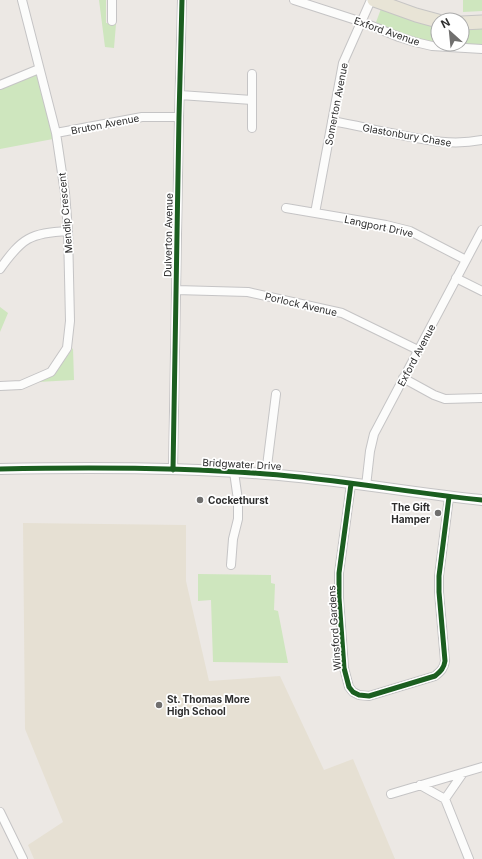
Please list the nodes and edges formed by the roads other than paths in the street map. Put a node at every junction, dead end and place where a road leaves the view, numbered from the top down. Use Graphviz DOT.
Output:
graph roads {
  1 [pos="22,0"];
  2 [pos="112,0"];
  3 [pos="182,0"];
  4 [pos="294,0"];
  5 [pos="372,0"];
  6 [pos="430,19"];
  7 [pos="112,21"];
  8 [pos="362,22"];
  9 [pos="482,22"];
  10 [pos="470,23"];
  11 [pos="482,49"];
  12 [pos="39,69"];
  13 [pos="252,74"];
  14 [pos="0,85"];
  15 [pos="180,95"];
  16 [pos="252,100"];
  17 [pos="179,117"];
  18 [pos="332,121"];
  19 [pos="252,128"];
  20 [pos="56,133"];
  21 [pos="482,140"];
  22 [pos="286,208"];
  23 [pos="315,213"];
  24 [pos="482,230"];
  25 [pos="68,232"];
  26 [pos="466,260"];
  27 [pos="0,269"];
  28 [pos="456,278"];
  29 [pos="176,290"];
  30 [pos="482,291"];
  31 [pos="418,350"];
  32 [pos="403,378"];
  33 [pos="0,386"];
  34 [pos="276,394"];
  35 [pos="482,398"];
  36 [pos="0,469"];
  37 [pos="173,470"];
  38 [pos="234,472"];
  39 [pos="266,474"];
  40 [pos="351,484"];
  41 [pos="366,486"];
  42 [pos="449,497"];
  43 [pos="482,500"];
  44 [pos="231,565"];
  45 [pos="482,767"];
  46 [pos="463,772"];
  47 [pos="420,785"];
  48 [pos="391,794"];
  49 [pos="445,799"];
  50 [pos="0,812"];
  51 [pos="23,859"];
  52 [pos="469,859"];
  1 -- 12 [label="street, Mendip Crescent"];
  2 -- 7 [label="street"];
  3 -- 15 [label="street, Dulverton Avenue"];
  4 -- 8 [label="street, Exford Avenue"];
  5 -- 6 [label="main road"];
  5 -- 8 [label="street, Somerton Avenue"];
  8 -- 11 [label="street, Exford Avenue"];
  8 -- 18 [label="street, Somerton Avenue"];
  9 -- 10 [label="main road"];
  12 -- 14 [label="street"];
  12 -- 20 [label="street, Mendip Crescent"];
  13 -- 16 [label="street"];
  15 -- 16 [label="street"];
  15 -- 17 [label="street, Dulverton Avenue"];
  16 -- 19 [label="street"];
  17 -- 20 [label="street, Bruton Avenue"];
  17 -- 29 [label="street, Dulverton Avenue"];
  18 -- 21 [label="street, Glastonbury Chase"];
  18 -- 23 [label="street, Somerton Avenue"];
  20 -- 25 [label="street, Mendip Crescent"];
  22 -- 23 [label="street, Langport Drive"];
  23 -- 26 [label="street, Langport Drive"];
  24 -- 26 [label="street, Exford Avenue"];
  25 -- 27 [label="street"];
  25 -- 33 [label="street, Mendip Crescent"];
  26 -- 28 [label="street, Exford Avenue"];
  28 -- 30 [label="street"];
  28 -- 31 [label="street, Exford Avenue"];
  29 -- 31 [label="street, Porlock Avenue"];
  29 -- 37 [label="street, Dulverton Avenue"];
  31 -- 32 [label="street, Exford Avenue"];
  32 -- 35 [label="street"];
  32 -- 41 [label="street, Exford Avenue"];
  34 -- 39 [label="street"];
  36 -- 37 [label="street, Bridgwater Drive"];
  37 -- 38 [label="street, Bridgwater Drive"];
  38 -- 39 [label="street, Bridgwater Drive"];
  38 -- 44 [label="street"];
  39 -- 40 [label="street, Bridgwater Drive"];
  40 -- 41 [label="street, Bridgwater Drive"];
  40 -- 42 [label="street, Winsford Gardens"];
  41 -- 42 [label="street, Bridgwater Drive"];
  42 -- 43 [label="street, Bridgwater Drive"];
  45 -- 46 [label="street"];
  46 -- 47 [label="street"];
  46 -- 49 [label="street"];
  47 -- 48 [label="street"];
  47 -- 49 [label="street"];
  49 -- 52 [label="street"];
  50 -- 51 [label="street"];
}
